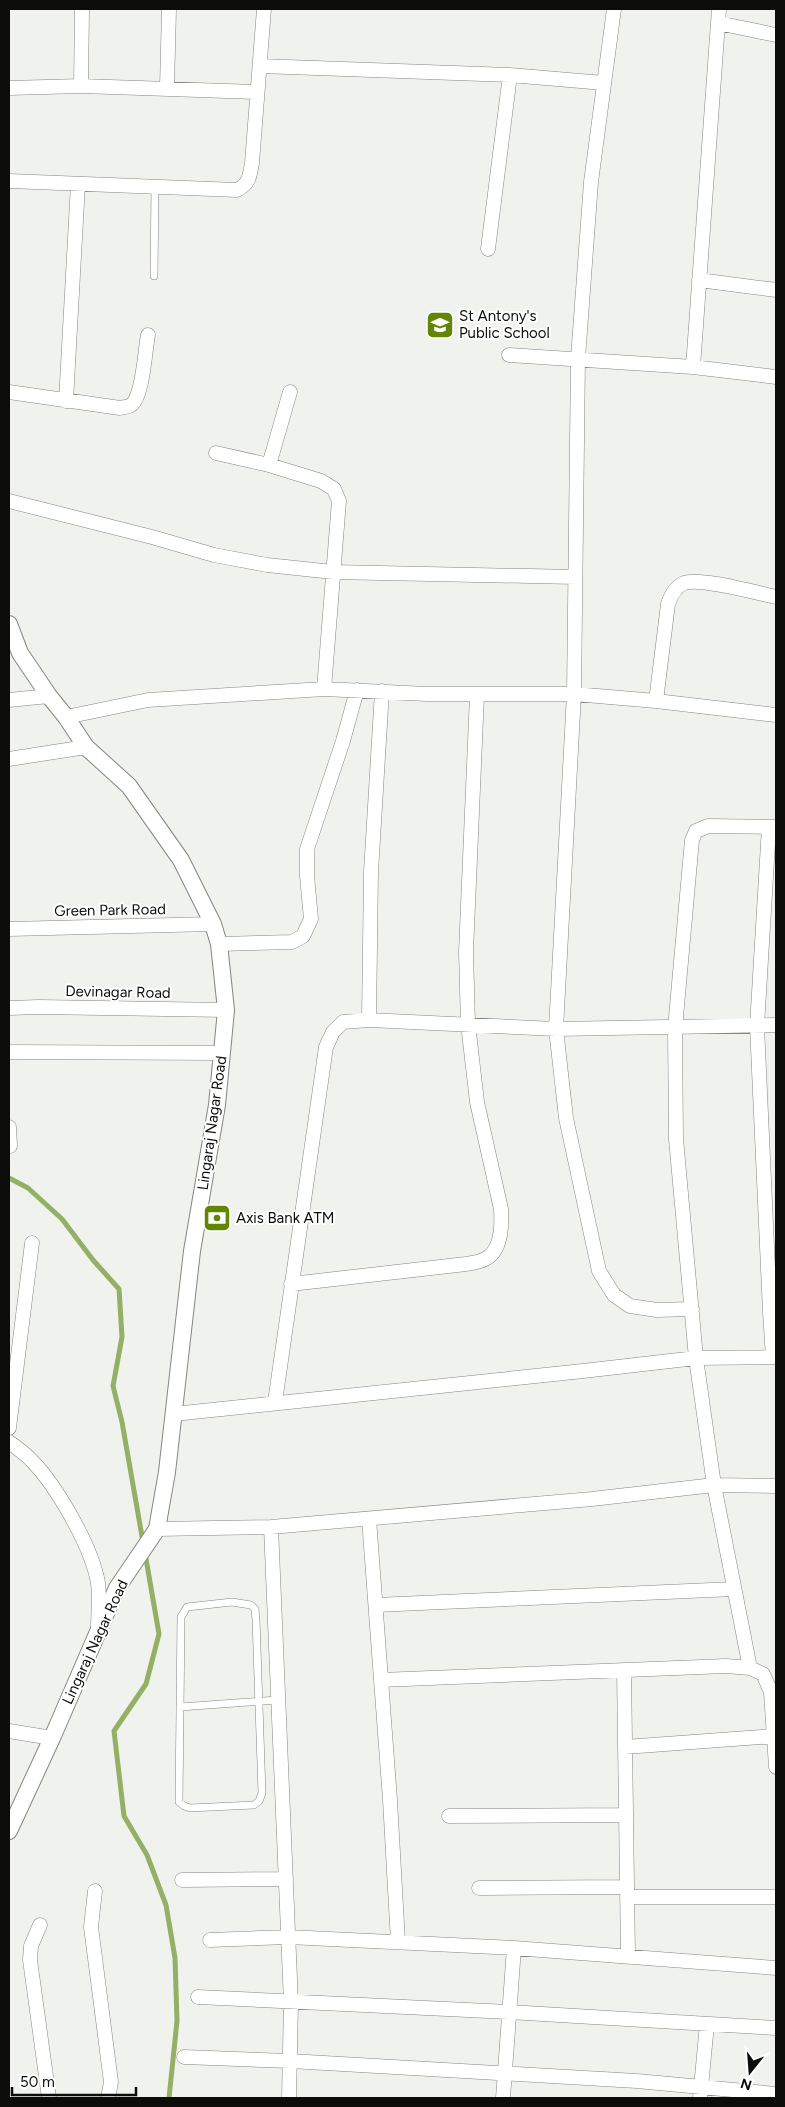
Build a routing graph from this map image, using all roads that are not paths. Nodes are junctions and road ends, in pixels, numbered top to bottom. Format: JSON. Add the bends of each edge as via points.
{"nodes":[{"id":1,"x":82,"y":9,"type":"edge"},
{"id":2,"x":169,"y":9,"type":"edge"},
{"id":3,"x":264,"y":9,"type":"edge"},
{"id":4,"x":614,"y":9,"type":"edge"},
{"id":5,"x":719,"y":9,"type":"edge"},
{"id":6,"x":718,"y":23,"type":"junction"},
{"id":7,"x":776,"y":35,"type":"edge"},
{"id":8,"x":260,"y":66,"type":"junction"},
{"id":9,"x":510,"y":75,"type":"junction"},
{"id":10,"x":604,"y":83,"type":"junction"},
{"id":11,"x":81,"y":86,"type":"junction"},
{"id":12,"x":9,"y":88,"type":"edge"},
{"id":13,"x":167,"y":88,"type":"junction"},
{"id":14,"x":257,"y":92,"type":"junction"},
{"id":15,"x":9,"y":181,"type":"edge"},
{"id":16,"x":78,"y":184,"type":"junction"},
{"id":17,"x":155,"y":187,"type":"junction"},
{"id":18,"x":488,"y":249,"type":"dead end"},
{"id":19,"x":154,"y":276,"type":"dead end"},
{"id":20,"x":699,"y":280,"type":"junction"},
{"id":21,"x":776,"y":290,"type":"edge"},
{"id":22,"x":148,"y":335,"type":"dead end"},
{"id":23,"x":509,"y":354,"type":"dead end"},
{"id":24,"x":578,"y":358,"type":"junction"},
{"id":25,"x":693,"y":367,"type":"junction"},
{"id":26,"x":776,"y":377,"type":"edge"},
{"id":27,"x":9,"y":392,"type":"edge"},
{"id":28,"x":290,"y":392,"type":"dead end"},
{"id":29,"x":66,"y":401,"type":"junction"},
{"id":30,"x":216,"y":453,"type":"dead end"},
{"id":31,"x":269,"y":465,"type":"junction"},
{"id":32,"x":9,"y":501,"type":"edge"},
{"id":33,"x":333,"y":572,"type":"junction"},
{"id":34,"x":575,"y":577,"type":"junction"},
{"id":35,"x":776,"y":597,"type":"edge"},
{"id":36,"x":10,"y":633,"type":"edge"},
{"id":37,"x":324,"y":689,"type":"junction"},
{"id":38,"x":357,"y":690,"type":"junction"},
{"id":39,"x":382,"y":690,"type":"junction"},
{"id":40,"x":477,"y":694,"type":"junction"},
{"id":41,"x":574,"y":694,"type":"junction"},
{"id":42,"x":49,"y":696,"type":"junction"},
{"id":43,"x":9,"y":700,"type":"edge"},
{"id":44,"x":656,"y":701,"type":"junction"},
{"id":45,"x":776,"y":715,"type":"edge"},
{"id":46,"x":66,"y":717,"type":"junction"},
{"id":47,"x":86,"y":747,"type":"junction"},
{"id":48,"x":9,"y":759,"type":"edge"},
{"id":49,"x":773,"y":827,"type":"edge"},
{"id":50,"x":212,"y":924,"type":"junction"},
{"id":51,"x":9,"y":929,"type":"edge"},
{"id":52,"x":219,"y":944,"type":"junction"},
{"id":53,"x":9,"y":1008,"type":"edge"},
{"id":54,"x":226,"y":1010,"type":"junction"},
{"id":55,"x":369,"y":1020,"type":"junction"},
{"id":56,"x":468,"y":1024,"type":"junction"},
{"id":57,"x":776,"y":1025,"type":"edge"},
{"id":58,"x":757,"y":1026,"type":"junction"},
{"id":59,"x":675,"y":1028,"type":"junction"},
{"id":60,"x":556,"y":1029,"type":"junction"},
{"id":61,"x":9,"y":1052,"type":"edge"},
{"id":62,"x":222,"y":1053,"type":"junction"},
{"id":63,"x":9,"y":1127,"type":"edge"},
{"id":64,"x":10,"y":1146,"type":"dead end"},
{"id":65,"x":32,"y":1243,"type":"dead end"},
{"id":66,"x":291,"y":1284,"type":"junction"},
{"id":67,"x":692,"y":1309,"type":"junction"},
{"id":68,"x":775,"y":1357,"type":"edge"},
{"id":69,"x":696,"y":1358,"type":"junction"},
{"id":70,"x":275,"y":1402,"type":"junction"},
{"id":71,"x":174,"y":1414,"type":"junction"},
{"id":72,"x":9,"y":1428,"type":"edge"},
{"id":73,"x":9,"y":1442,"type":"edge"},
{"id":74,"x":714,"y":1485,"type":"junction"},
{"id":75,"x":776,"y":1486,"type":"edge"},
{"id":76,"x":369,"y":1519,"type":"junction"},
{"id":77,"x":271,"y":1527,"type":"junction"},
{"id":78,"x":152,"y":1535,"type":"junction"},
{"id":79,"x":734,"y":1589,"type":"junction"},
{"id":80,"x":376,"y":1605,"type":"junction"},
{"id":81,"x":98,"y":1632,"type":"junction"},
{"id":82,"x":750,"y":1668,"type":"junction"},
{"id":83,"x":624,"y":1670,"type":"junction"},
{"id":84,"x":381,"y":1680,"type":"junction"},
{"id":85,"x":774,"y":1692,"type":"edge"},
{"id":86,"x":277,"y":1700,"type":"junction"},
{"id":87,"x":260,"y":1702,"type":"junction"},
{"id":88,"x":180,"y":1707,"type":"junction"},
{"id":89,"x":9,"y":1731,"type":"edge"},
{"id":90,"x":774,"y":1736,"type":"junction"},
{"id":91,"x":52,"y":1738,"type":"junction"},
{"id":92,"x":625,"y":1747,"type":"junction"},
{"id":93,"x":776,"y":1767,"type":"edge"},
{"id":94,"x":626,"y":1815,"type":"junction"},
{"id":95,"x":449,"y":1816,"type":"dead end"},
{"id":96,"x":9,"y":1831,"type":"edge"},
{"id":97,"x":286,"y":1879,"type":"junction"},
{"id":98,"x":182,"y":1880,"type":"dead end"},
{"id":99,"x":479,"y":1888,"type":"dead end"},
{"id":100,"x":95,"y":1891,"type":"dead end"},
{"id":101,"x":627,"y":1892,"type":"junction"},
{"id":102,"x":776,"y":1897,"type":"edge"},
{"id":103,"x":40,"y":1925,"type":"dead end"},
{"id":104,"x":288,"y":1938,"type":"junction"},
{"id":105,"x":210,"y":1940,"type":"dead end"},
{"id":106,"x":398,"y":1942,"type":"junction"},
{"id":107,"x":514,"y":1948,"type":"junction"},
{"id":108,"x":628,"y":1956,"type":"junction"},
{"id":109,"x":776,"y":1968,"type":"edge"},
{"id":110,"x":198,"y":1997,"type":"dead end"},
{"id":111,"x":291,"y":2003,"type":"junction"},
{"id":112,"x":509,"y":2012,"type":"junction"},
{"id":113,"x":708,"y":2024,"type":"junction"},
{"id":114,"x":776,"y":2028,"type":"edge"},
{"id":115,"x":184,"y":2057,"type":"dead end"},
{"id":116,"x":290,"y":2061,"type":"junction"},
{"id":117,"x":504,"y":2073,"type":"junction"},
{"id":118,"x":700,"y":2092,"type":"edge"},
{"id":119,"x":776,"y":2094,"type":"edge"},
{"id":120,"x":49,"y":2098,"type":"edge"},
{"id":121,"x":108,"y":2098,"type":"edge"},
{"id":122,"x":289,"y":2098,"type":"edge"},
{"id":123,"x":503,"y":2098,"type":"edge"}],
"edges":[{"from":1,"to":11,"type":"street"},
{"from":2,"to":13,"type":"street"},
{"from":3,"to":8,"type":"street"},
{"from":4,"to":10,"type":"street"},
{"from":5,"to":6,"type":"street"},
{"from":6,"to":7,"type":"street"},
{"from":6,"to":20,"type":"street"},
{"from":8,"to":9,"type":"street"},
{"from":8,"to":14,"type":"street"},
{"from":9,"to":10,"type":"street"},
{"from":9,"to":18,"type":"street"},
{"from":10,"to":24,"type":"street","via":[[591,182]]},
{"from":11,"to":12,"type":"street"},
{"from":11,"to":13,"type":"street"},
{"from":13,"to":14,"type":"street"},
{"from":14,"to":17,"type":"street","via":[[252,163],[245,187],[237,190]]},
{"from":15,"to":16,"type":"street"},
{"from":16,"to":17,"type":"street"},
{"from":16,"to":29,"type":"street"},
{"from":17,"to":19,"type":"lane"},
{"from":20,"to":21,"type":"street"},
{"from":20,"to":25,"type":"street"},
{"from":22,"to":29,"type":"street","via":[[137,398],[131,405],[120,408]]},
{"from":23,"to":24,"type":"street"},
{"from":24,"to":25,"type":"street"},
{"from":24,"to":34,"type":"street"},
{"from":25,"to":26,"type":"street"},
{"from":27,"to":29,"type":"street"},
{"from":28,"to":31,"type":"street"},
{"from":30,"to":31,"type":"street"},
{"from":31,"to":33,"type":"street","via":[[321,481],[334,489],[339,501]]},
{"from":32,"to":33,"type":"street","via":[[152,536],[214,555]]},
{"from":33,"to":34,"type":"street"},
{"from":33,"to":37,"type":"street"},
{"from":34,"to":41,"type":"street"},
{"from":35,"to":44,"type":"street","via":[[697,581],[684,583],[673,591],[668,604]]},
{"from":36,"to":42,"type":"street","name":"Lingaraj Nagar Road"},
{"from":37,"to":38,"type":"street"},
{"from":37,"to":46,"type":"street","via":[[148,700]]},
{"from":38,"to":39,"type":"street"},
{"from":38,"to":52,"type":"street","via":[[307,849],[306,876],[311,919],[303,936],[292,942]]},
{"from":39,"to":40,"type":"street"},
{"from":39,"to":55,"type":"street","via":[[371,872]]},
{"from":40,"to":41,"type":"street"},
{"from":40,"to":56,"type":"street","via":[[466,952]]},
{"from":41,"to":44,"type":"street"},
{"from":41,"to":60,"type":"street"},
{"from":42,"to":43,"type":"street"},
{"from":42,"to":46,"type":"street","name":"Lingaraj Nagar Road"},
{"from":44,"to":45,"type":"street"},
{"from":46,"to":47,"type":"street","name":"Lingaraj Nagar Road"},
{"from":47,"to":48,"type":"street"},
{"from":47,"to":50,"type":"street","name":"Lingaraj Nagar Road","via":[[129,786],[181,860]]},
{"from":49,"to":58,"type":"street"},
{"from":49,"to":59,"type":"street","via":[[708,826],[696,830],[692,840]]},
{"from":50,"to":51,"type":"street","name":"Green Park Road"},
{"from":50,"to":52,"type":"street","name":"Lingaraj Nagar Road"},
{"from":52,"to":54,"type":"street","name":"Lingaraj Nagar Road"},
{"from":53,"to":54,"type":"street","name":"Devinagar Road"},
{"from":54,"to":62,"type":"street","name":"Lingaraj Nagar Road"},
{"from":55,"to":56,"type":"street"},
{"from":55,"to":66,"type":"street","via":[[343,1022],[333,1032],[326,1047]]},
{"from":56,"to":60,"type":"street"},
{"from":56,"to":66,"type":"street","via":[[477,1102],[501,1209],[498,1245],[487,1259],[466,1264]]},
{"from":57,"to":58,"type":"street"},
{"from":58,"to":59,"type":"street"},
{"from":58,"to":68,"type":"street","via":[[769,1302]]},
{"from":59,"to":60,"type":"street"},
{"from":59,"to":67,"type":"street","via":[[676,1139]]},
{"from":60,"to":67,"type":"street","via":[[566,1118],[599,1271],[614,1295],[630,1306],[657,1310]]},
{"from":61,"to":62,"type":"street"},
{"from":62,"to":71,"type":"street","name":"Lingaraj Nagar Road","via":[[217,1105],[187,1289]]},
{"from":63,"to":64,"type":"street"},
{"from":65,"to":72,"type":"street"},
{"from":66,"to":70,"type":"street"},
{"from":67,"to":69,"type":"street"},
{"from":68,"to":69,"type":"street"},
{"from":69,"to":70,"type":"street"},
{"from":69,"to":74,"type":"street"},
{"from":70,"to":71,"type":"street"},
{"from":71,"to":78,"type":"street","name":"Lingaraj Nagar Road","via":[[164,1493]]},
{"from":73,"to":81,"type":"street","via":[[52,1484],[73,1520],[98,1583]]},
{"from":74,"to":75,"type":"street"},
{"from":74,"to":76,"type":"street"},
{"from":74,"to":79,"type":"street"},
{"from":76,"to":77,"type":"street"},
{"from":76,"to":80,"type":"street"},
{"from":77,"to":78,"type":"street"},
{"from":77,"to":86,"type":"street"},
{"from":78,"to":81,"type":"street","name":"Lingaraj Nagar Road","via":[[117,1588]]},
{"from":79,"to":80,"type":"street"},
{"from":79,"to":82,"type":"street"},
{"from":80,"to":84,"type":"street"},
{"from":81,"to":91,"type":"street","name":"Lingaraj Nagar Road"},
{"from":82,"to":83,"type":"street"},
{"from":82,"to":85,"type":"street","via":[[763,1674]]},
{"from":83,"to":84,"type":"street"},
{"from":83,"to":92,"type":"street"},
{"from":84,"to":106,"type":"street"},
{"from":85,"to":90,"type":"street"},
{"from":86,"to":87,"type":"lane"},
{"from":86,"to":97,"type":"street"},
{"from":87,"to":88,"type":"lane"},
{"from":87,"to":88,"type":"lane","via":[[254,1609],[251,1605],[232,1602],[187,1607],[182,1612]]},
{"from":87,"to":88,"type":"lane","via":[[262,1793],[254,1805],[242,1806],[190,1808],[179,1802]]},
{"from":89,"to":91,"type":"street"},
{"from":90,"to":92,"type":"street"},
{"from":90,"to":93,"type":"street"},
{"from":91,"to":96,"type":"street","name":"Lingaraj Nagar Road"},
{"from":92,"to":94,"type":"street"},
{"from":94,"to":95,"type":"street"},
{"from":94,"to":101,"type":"street"},
{"from":97,"to":98,"type":"street"},
{"from":97,"to":104,"type":"street"},
{"from":99,"to":101,"type":"street"},
{"from":100,"to":121,"type":"street","via":[[92,1926],[111,2082]]},
{"from":101,"to":102,"type":"street"},
{"from":101,"to":108,"type":"street"},
{"from":103,"to":120,"type":"street","via":[[31,1946],[30,1960]]},
{"from":104,"to":105,"type":"street"},
{"from":104,"to":106,"type":"street"},
{"from":104,"to":111,"type":"street"},
{"from":106,"to":107,"type":"street"},
{"from":107,"to":108,"type":"street"},
{"from":107,"to":112,"type":"street"},
{"from":108,"to":109,"type":"street"},
{"from":110,"to":111,"type":"street"},
{"from":111,"to":112,"type":"street"},
{"from":111,"to":116,"type":"street"},
{"from":112,"to":113,"type":"street"},
{"from":112,"to":117,"type":"street"},
{"from":113,"to":114,"type":"street"},
{"from":113,"to":118,"type":"street"},
{"from":115,"to":116,"type":"street"},
{"from":116,"to":117,"type":"street"},
{"from":116,"to":122,"type":"street"},
{"from":117,"to":118,"type":"street"},
{"from":117,"to":123,"type":"street"},
{"from":118,"to":119,"type":"street"}]}
